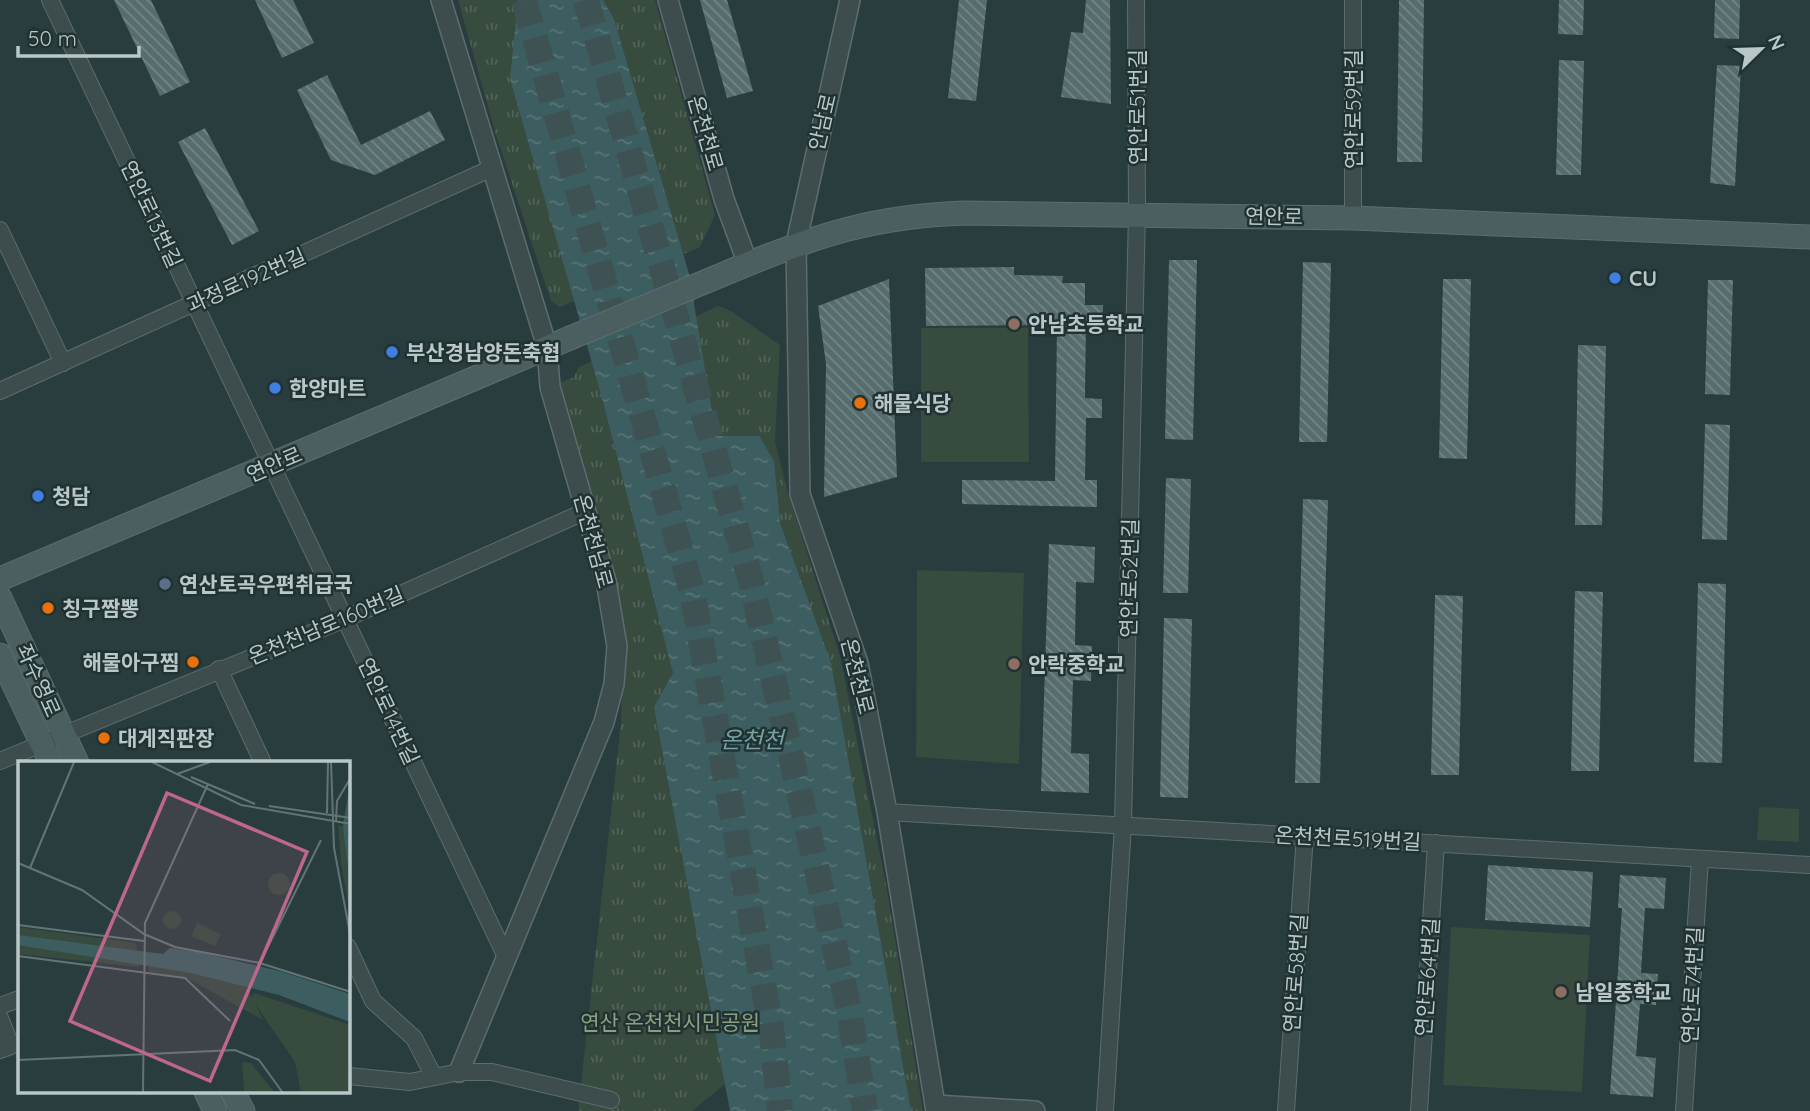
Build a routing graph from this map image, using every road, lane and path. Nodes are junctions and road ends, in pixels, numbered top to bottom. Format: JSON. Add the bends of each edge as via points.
{"nodes":[{"id":1,"x":50,"y":0,"type":"edge"},
{"id":2,"x":441,"y":0,"type":"edge"},
{"id":3,"x":668,"y":0,"type":"edge"},
{"id":4,"x":850,"y":0,"type":"edge"},
{"id":5,"x":1136,"y":0,"type":"edge"},
{"id":6,"x":1353,"y":0,"type":"edge"},
{"id":7,"x":492,"y":168,"type":"junction"},
{"id":8,"x":1137,"y":213,"type":"junction"},
{"id":9,"x":1353,"y":218,"type":"junction"},
{"id":10,"x":0,"y":230,"type":"edge"},
{"id":11,"x":1810,"y":237,"type":"edge"},
{"id":12,"x":796,"y":244,"type":"junction"},
{"id":13,"x":742,"y":267,"type":"junction"},
{"id":14,"x":195,"y":303,"type":"junction"},
{"id":15,"x":547,"y":347,"type":"junction"},
{"id":16,"x":63,"y":363,"type":"junction"},
{"id":17,"x":0,"y":391,"type":"edge"},
{"id":18,"x":272,"y":465,"type":"junction"},
{"id":19,"x":586,"y":511,"type":"junction"},
{"id":20,"x":0,"y":579,"type":"edge"},
{"id":21,"x":0,"y":598,"type":"edge"},
{"id":22,"x":345,"y":619,"type":"junction"},
{"id":23,"x":0,"y":655,"type":"edge"},
{"id":24,"x":219,"y":669,"type":"junction"},
{"id":25,"x":52,"y":747,"type":"edge"},
{"id":26,"x":0,"y":761,"type":"edge"},
{"id":27,"x":74,"y":761,"type":"edge"},
{"id":28,"x":262,"y":761,"type":"edge"},
{"id":29,"x":887,"y":812,"type":"junction"},
{"id":30,"x":1122,"y":825,"type":"junction"},
{"id":31,"x":1304,"y":835,"type":"junction"},
{"id":32,"x":1436,"y":843,"type":"junction"},
{"id":33,"x":1700,"y":859,"type":"junction"},
{"id":34,"x":1810,"y":865,"type":"edge"},
{"id":35,"x":350,"y":951,"type":"edge"},
{"id":36,"x":506,"y":957,"type":"junction"},
{"id":37,"x":18,"y":999,"type":"edge"},
{"id":38,"x":0,"y":1006,"type":"edge"},
{"id":39,"x":0,"y":1018,"type":"edge"},
{"id":40,"x":0,"y":1050,"type":"edge"},
{"id":41,"x":459,"y":1072,"type":"junction"},
{"id":42,"x":350,"y":1076,"type":"edge"},
{"id":43,"x":434,"y":1077,"type":"junction"},
{"id":44,"x":207,"y":1094,"type":"edge"},
{"id":45,"x":234,"y":1094,"type":"edge"},
{"id":46,"x":611,"y":1100,"type":"dead end"},
{"id":47,"x":935,"y":1108,"type":"edge"},
{"id":48,"x":215,"y":1111,"type":"edge"},
{"id":49,"x":243,"y":1111,"type":"edge"},
{"id":50,"x":1035,"y":1111,"type":"edge"},
{"id":51,"x":1105,"y":1111,"type":"edge"},
{"id":52,"x":1286,"y":1111,"type":"edge"},
{"id":53,"x":1419,"y":1111,"type":"edge"},
{"id":54,"x":1684,"y":1111,"type":"edge"}],
"edges":[{"from":1,"to":14,"type":"street","name":"연안로13번길"},
{"from":2,"to":7,"type":"street","name":"온천천남로"},
{"from":3,"to":13,"type":"street","name":"온천천로"},
{"from":4,"to":12,"type":"street","name":"안남로"},
{"from":5,"to":8,"type":"street","name":"연안로51번길"},
{"from":6,"to":9,"type":"street","name":"연안로59번길"},
{"from":7,"to":14,"type":"street","name":"과정로192번길"},
{"from":7,"to":15,"type":"street","name":"온천천남로"},
{"from":8,"to":9,"type":"main road","name":"연안로"},
{"from":8,"to":12,"type":"main road","name":"연안로","via":[[905,216]]},
{"from":8,"to":30,"type":"street","name":"연안로52번길"},
{"from":9,"to":11,"type":"main road","name":"연안로"},
{"from":10,"to":16,"type":"street"},
{"from":12,"to":13,"type":"main road","name":"연안로"},
{"from":12,"to":29,"type":"street","name":"온천천로","via":[[800,494],[858,663]]},
{"from":13,"to":15,"type":"main road","name":"연안로","bridge":true},
{"from":14,"to":16,"type":"street","name":"과정로192번길"},
{"from":14,"to":18,"type":"street","name":"연안로13번길"},
{"from":15,"to":18,"type":"main road","name":"연안로"},
{"from":15,"to":19,"type":"street","name":"온천천남로","via":[[551,387]]},
{"from":16,"to":17,"type":"street","name":"과정로192번길"},
{"from":18,"to":20,"type":"main road","name":"연안로"},
{"from":18,"to":22,"type":"street","name":"연안로14번길"},
{"from":19,"to":22,"type":"street","name":"온천천남로160번길"},
{"from":19,"to":36,"type":"street","name":"온천천남로","via":[[606,581],[617,646],[614,684],[604,722]]},
{"from":21,"to":25,"type":"main road","name":"좌수영로"},
{"from":22,"to":24,"type":"street","name":"온천천남로160번길"},
{"from":22,"to":36,"type":"street","name":"연안로14번길"},
{"from":23,"to":25,"type":"main road","name":"좌수영로"},
{"from":24,"to":25,"type":"street","name":"온천천남로160번길"},
{"from":24,"to":28,"type":"street"},
{"from":25,"to":26,"type":"street","name":"온천천남로160번길"},
{"from":25,"to":27,"type":"main road","name":"좌수영로"},
{"from":29,"to":30,"type":"street","name":"온천천로519번길"},
{"from":29,"to":47,"type":"street","name":"온천천로"},
{"from":30,"to":31,"type":"street","name":"온천천로519번길"},
{"from":30,"to":51,"type":"street","name":"연안로52번길"},
{"from":31,"to":32,"type":"street","name":"온천천로519번길"},
{"from":31,"to":52,"type":"street","name":"연안로58번길"},
{"from":32,"to":33,"type":"street","name":"온천천로519번길"},
{"from":32,"to":53,"type":"street","name":"연안로64번길"},
{"from":33,"to":34,"type":"street","name":"온천천로519번길"},
{"from":33,"to":54,"type":"street","name":"연안로74번길"},
{"from":35,"to":43,"type":"street","via":[[373,1001],[414,1038]]},
{"from":36,"to":41,"type":"street","name":"온천천남로"},
{"from":37,"to":38,"type":"street"},
{"from":39,"to":40,"type":"street","via":[[11,1046]]},
{"from":41,"to":43,"type":"street"},
{"from":41,"to":46,"type":"street","via":[[492,1072]]},
{"from":42,"to":43,"type":"street","via":[[410,1082]]},
{"from":44,"to":48,"type":"main road"},
{"from":45,"to":49,"type":"main road"},
{"from":47,"to":50,"type":"street"}]}
